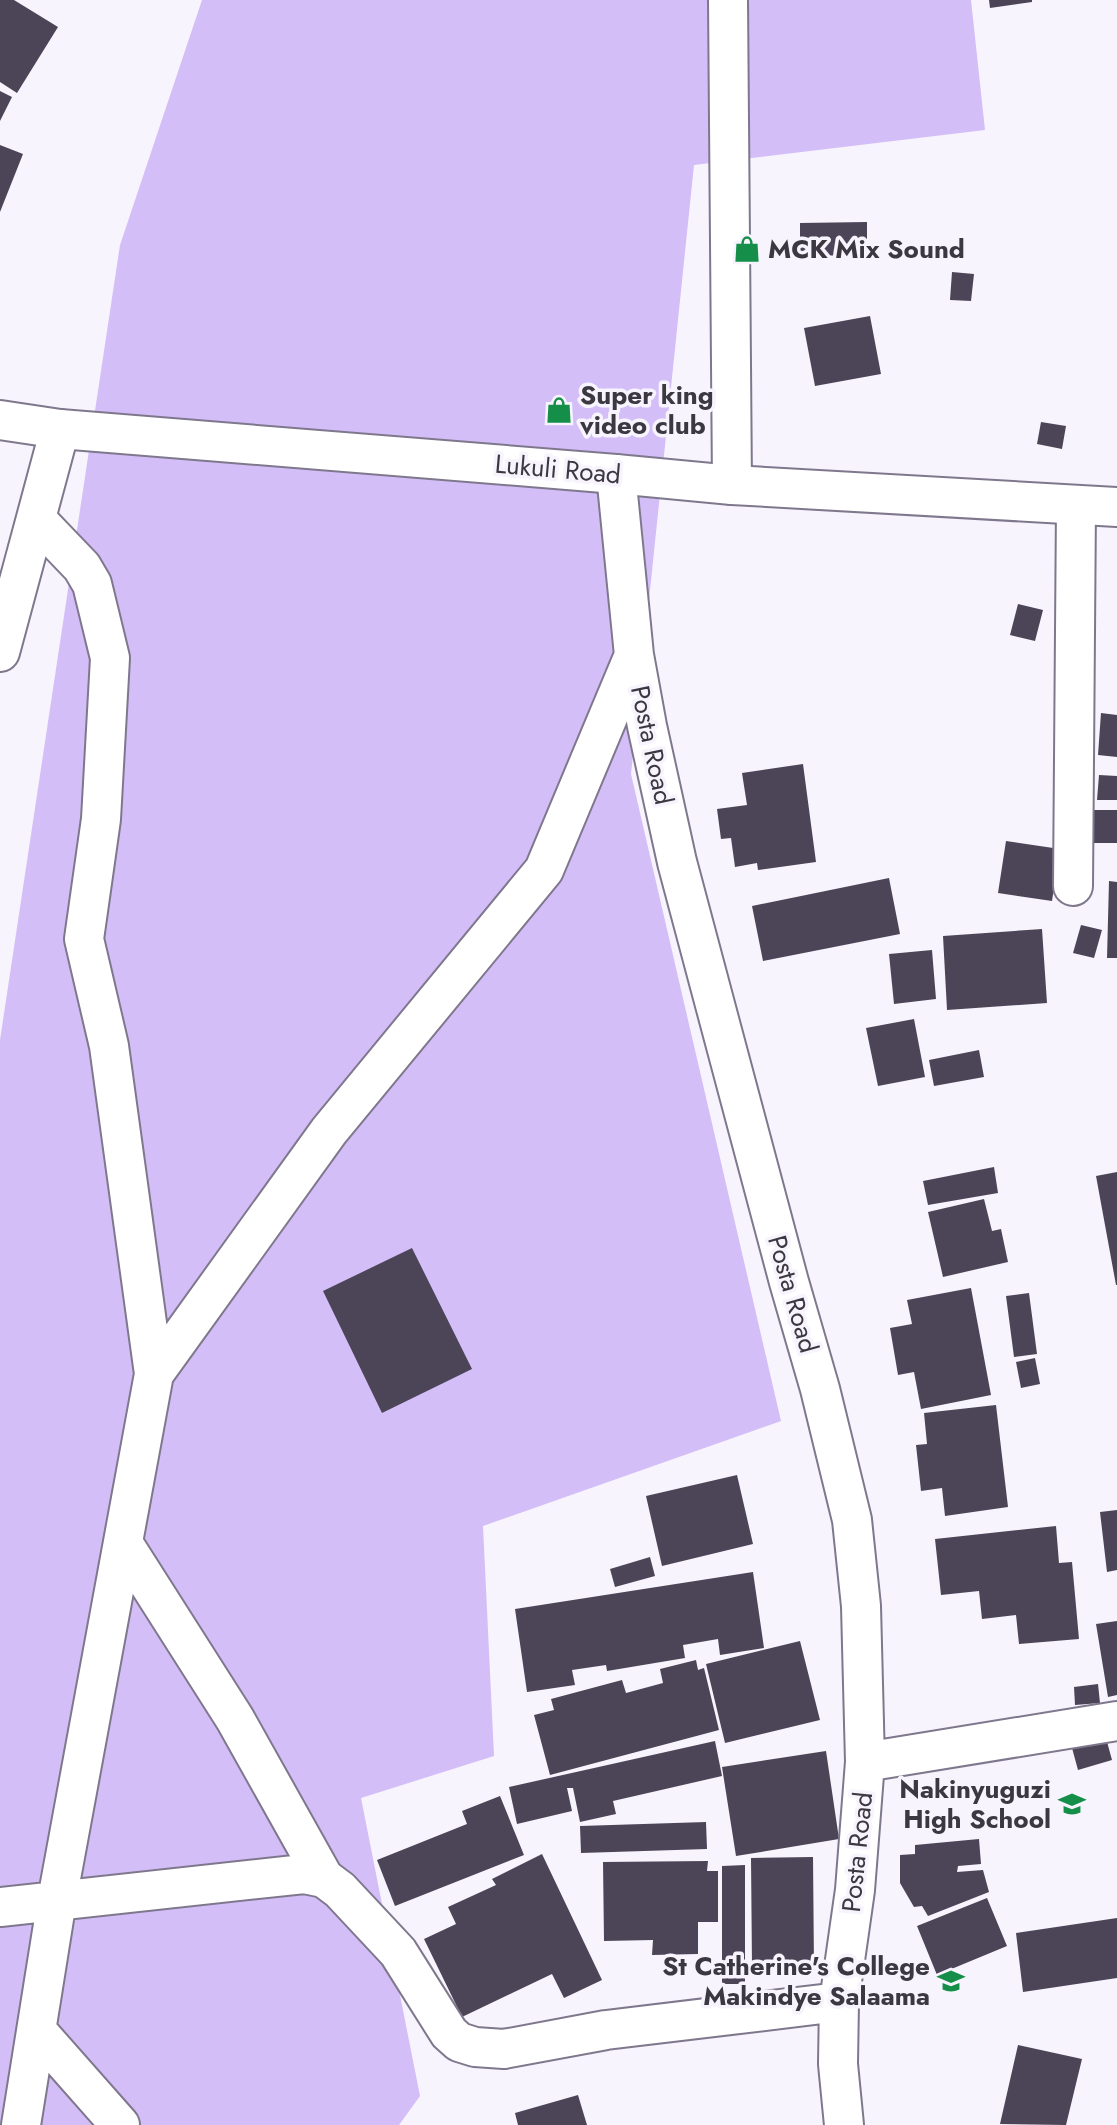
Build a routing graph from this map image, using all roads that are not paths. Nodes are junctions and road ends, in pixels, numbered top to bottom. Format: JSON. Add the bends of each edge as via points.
{"nodes":[{"id":1,"x":728,"y":0,"type":"edge"},
{"id":2,"x":0,"y":420,"type":"edge"},
{"id":3,"x":60,"y":429,"type":"junction"},
{"id":4,"x":616,"y":474,"type":"junction"},
{"id":5,"x":732,"y":485,"type":"junction"},
{"id":6,"x":1076,"y":505,"type":"junction"},
{"id":7,"x":1117,"y":507,"type":"edge"},
{"id":8,"x":36,"y":519,"type":"junction"},
{"id":9,"x":0,"y":652,"type":"edge"},
{"id":10,"x":634,"y":655,"type":"junction"},
{"id":11,"x":1073,"y":886,"type":"dead end"},
{"id":12,"x":154,"y":1374,"type":"junction"},
{"id":13,"x":123,"y":1544,"type":"junction"},
{"id":14,"x":1117,"y":1721,"type":"edge"},
{"id":15,"x":865,"y":1762,"type":"junction"},
{"id":16,"x":324,"y":1878,"type":"junction"},
{"id":17,"x":57,"y":1900,"type":"junction"},
{"id":18,"x":0,"y":1907,"type":"edge"},
{"id":19,"x":839,"y":2002,"type":"junction"},
{"id":20,"x":37,"y":2031,"type":"junction"},
{"id":21,"x":21,"y":2125,"type":"edge"},
{"id":22,"x":120,"y":2125,"type":"edge"},
{"id":23,"x":844,"y":2125,"type":"edge"}],
"edges":[{"from":1,"to":5,"type":"street"},
{"from":2,"to":3,"type":"street","name":"Lukuli Road"},
{"from":3,"to":4,"type":"street","name":"Lukuli Road"},
{"from":3,"to":8,"type":"street"},
{"from":4,"to":5,"type":"street","name":"Lukuli Road"},
{"from":4,"to":10,"type":"street","name":"Posta Road"},
{"from":5,"to":6,"type":"street","name":"Lukuli Road"},
{"from":6,"to":7,"type":"street","name":"Lukuli Road"},
{"from":6,"to":11,"type":"street"},
{"from":8,"to":9,"type":"street"},
{"from":8,"to":12,"type":"street","via":[[82,567],[92,584],[110,658],[102,820],[83,939],[109,1046]]},
{"from":10,"to":12,"type":"street","via":[[544,870],[329,1131]]},
{"from":10,"to":15,"type":"street","name":"Posta Road","via":[[677,862],[852,1520],[861,1606]]},
{"from":12,"to":13,"type":"street"},
{"from":13,"to":16,"type":"street","via":[[235,1719]]},
{"from":13,"to":17,"type":"street"},
{"from":14,"to":15,"type":"street"},
{"from":15,"to":19,"type":"street","name":"Posta Road","via":[[855,1891]]},
{"from":16,"to":17,"type":"street","via":[[304,1874]]},
{"from":16,"to":19,"type":"street","via":[[398,1952],[449,2034],[475,2047],[504,2049],[606,2030]]},
{"from":17,"to":18,"type":"street"},
{"from":17,"to":20,"type":"street"},
{"from":19,"to":23,"type":"street","name":"Posta Road","via":[[838,2064]]},
{"from":20,"to":21,"type":"street"},
{"from":20,"to":22,"type":"street"}]}
